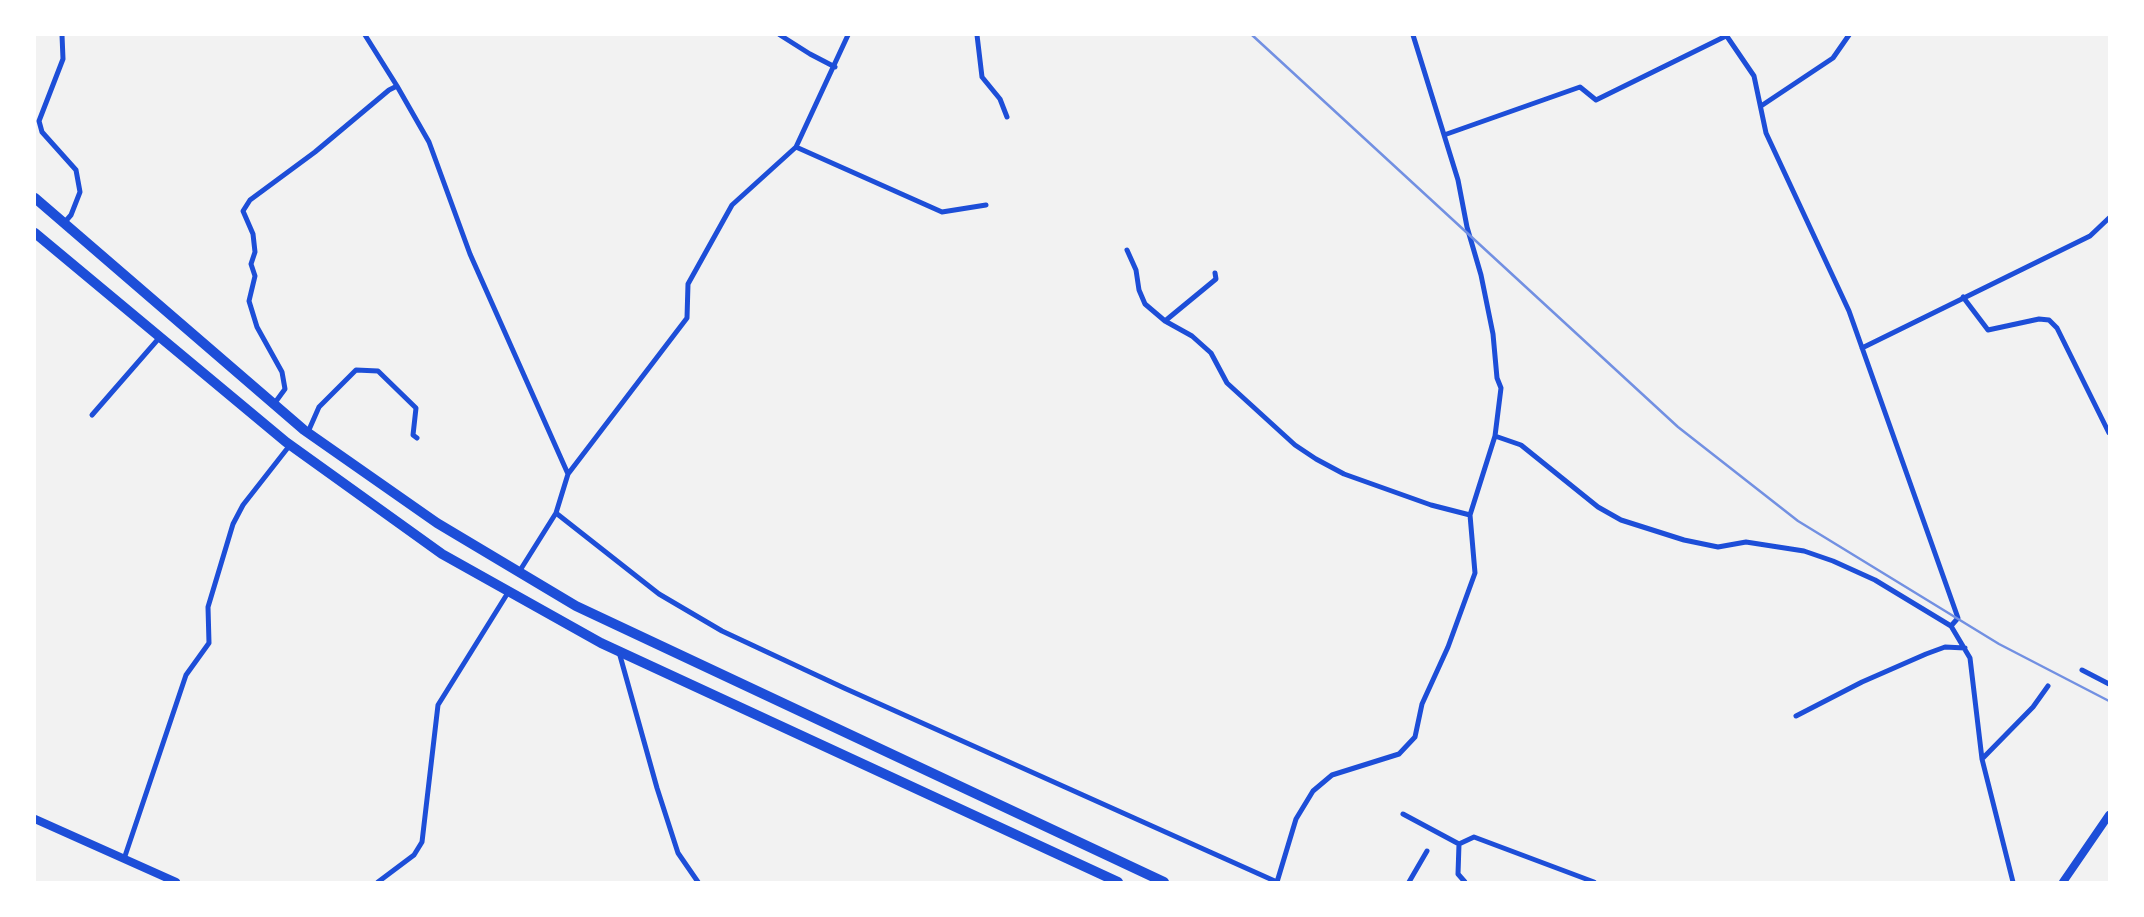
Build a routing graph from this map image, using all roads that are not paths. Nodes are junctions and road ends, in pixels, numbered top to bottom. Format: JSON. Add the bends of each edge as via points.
{"nodes":[{"id":1,"x":62,"y":35,"type":"edge"},
{"id":2,"x":365,"y":35,"type":"edge"},
{"id":3,"x":780,"y":35,"type":"edge"},
{"id":4,"x":848,"y":35,"type":"edge"},
{"id":5,"x":977,"y":35,"type":"edge"},
{"id":6,"x":1413,"y":35,"type":"edge"},
{"id":7,"x":1726,"y":35,"type":"edge"},
{"id":8,"x":1849,"y":35,"type":"edge"},
{"id":9,"x":835,"y":67,"type":"junction"},
{"id":10,"x":397,"y":86,"type":"junction"},
{"id":11,"x":1761,"y":106,"type":"junction"},
{"id":12,"x":1008,"y":117,"type":"dead end"},
{"id":13,"x":1444,"y":134,"type":"junction"},
{"id":14,"x":796,"y":147,"type":"junction"},
{"id":15,"x":35,"y":198,"type":"edge"},
{"id":16,"x":986,"y":205,"type":"dead end"},
{"id":17,"x":2109,"y":218,"type":"edge"},
{"id":18,"x":64,"y":223,"type":"junction"},
{"id":19,"x":35,"y":233,"type":"edge"},
{"id":20,"x":1127,"y":250,"type":"dead end"},
{"id":21,"x":1215,"y":273,"type":"dead end"},
{"id":22,"x":1963,"y":297,"type":"junction"},
{"id":23,"x":1165,"y":321,"type":"junction"},
{"id":24,"x":160,"y":337,"type":"junction"},
{"id":25,"x":1862,"y":348,"type":"junction"},
{"id":26,"x":274,"y":404,"type":"junction"},
{"id":27,"x":92,"y":415,"type":"dead end"},
{"id":28,"x":308,"y":433,"type":"junction"},
{"id":29,"x":2109,"y":433,"type":"edge"},
{"id":30,"x":1495,"y":436,"type":"junction"},
{"id":31,"x":417,"y":438,"type":"dead end"},
{"id":32,"x":290,"y":445,"type":"junction"},
{"id":33,"x":568,"y":474,"type":"junction"},
{"id":34,"x":556,"y":513,"type":"junction"},
{"id":35,"x":1470,"y":515,"type":"junction"},
{"id":36,"x":519,"y":572,"type":"junction"},
{"id":37,"x":509,"y":591,"type":"junction"},
{"id":38,"x":1951,"y":626,"type":"junction"},
{"id":39,"x":1965,"y":648,"type":"junction"},
{"id":40,"x":619,"y":652,"type":"junction"},
{"id":41,"x":2082,"y":670,"type":"dead end"},
{"id":42,"x":2109,"y":684,"type":"edge"},
{"id":43,"x":2048,"y":686,"type":"dead end"},
{"id":44,"x":1796,"y":716,"type":"dead end"},
{"id":45,"x":1982,"y":759,"type":"junction"},
{"id":46,"x":1403,"y":814,"type":"dead end"},
{"id":47,"x":2109,"y":815,"type":"edge"},
{"id":48,"x":35,"y":819,"type":"edge"},
{"id":49,"x":1459,"y":844,"type":"junction"},
{"id":50,"x":1427,"y":851,"type":"dead end"},
{"id":51,"x":124,"y":858,"type":"junction"},
{"id":52,"x":176,"y":882,"type":"edge"},
{"id":53,"x":378,"y":882,"type":"edge"},
{"id":54,"x":698,"y":882,"type":"edge"},
{"id":55,"x":1118,"y":882,"type":"edge"},
{"id":56,"x":1164,"y":882,"type":"edge"},
{"id":57,"x":1277,"y":882,"type":"edge"},
{"id":58,"x":1409,"y":882,"type":"edge"},
{"id":59,"x":1465,"y":882,"type":"edge"},
{"id":60,"x":1594,"y":882,"type":"edge"},
{"id":61,"x":2013,"y":882,"type":"edge"},
{"id":62,"x":2063,"y":882,"type":"edge"}],
"edges":[{"from":1,"to":18,"type":"street","via":[[63,59],[39,121],[42,132],[76,170],[80,192],[71,215]]},
{"from":2,"to":10,"type":"street"},
{"from":3,"to":9,"type":"street"},
{"from":4,"to":9,"type":"street"},
{"from":5,"to":12,"type":"street","via":[[982,77],[1000,99]]},
{"from":6,"to":13,"type":"street"},
{"from":7,"to":11,"type":"street","via":[[1754,76]]},
{"from":7,"to":13,"type":"street","via":[[1596,100],[1580,87]]},
{"from":8,"to":11,"type":"street","via":[[1833,58]]},
{"from":9,"to":14,"type":"street"},
{"from":10,"to":26,"type":"street","via":[[250,200],[243,211],[253,234],[255,252],[251,264],[255,276],[249,301],[257,327],[282,372],[285,389]]},
{"from":10,"to":33,"type":"street","via":[[429,142],[470,254]]},
{"from":11,"to":25,"type":"street","via":[[1766,133],[1849,311]]},
{"from":13,"to":30,"type":"street","via":[[1458,180],[1493,334],[1501,388]]},
{"from":14,"to":16,"type":"street","via":[[942,212]]},
{"from":14,"to":33,"type":"street","via":[[732,206],[688,284],[687,318]]},
{"from":15,"to":18,"type":"highway"},
{"from":17,"to":22,"type":"street","via":[[2090,236]]},
{"from":18,"to":26,"type":"highway"},
{"from":19,"to":24,"type":"highway"},
{"from":20,"to":23,"type":"street","via":[[1145,304]]},
{"from":21,"to":23,"type":"street","via":[[1216,279]]},
{"from":22,"to":25,"type":"street"},
{"from":22,"to":29,"type":"street","via":[[1988,330],[2039,319],[2049,320],[2057,328]]},
{"from":23,"to":35,"type":"street","via":[[1192,336],[1211,353],[1227,383],[1295,445],[1316,459],[1353,478]]},
{"from":24,"to":27,"type":"street"},
{"from":24,"to":32,"type":"highway"},
{"from":25,"to":38,"type":"street","via":[[1958,618]]},
{"from":26,"to":28,"type":"highway"},
{"from":28,"to":31,"type":"street","via":[[319,407],[356,370],[378,371],[416,408],[413,435]]},
{"from":28,"to":36,"type":"highway","via":[[437,523]]},
{"from":30,"to":35,"type":"street"},
{"from":30,"to":38,"type":"street","via":[[1521,445],[1598,507],[1622,520],[1718,547],[1746,542],[1804,551],[1874,580]]},
{"from":32,"to":37,"type":"highway","via":[[442,554]]},
{"from":32,"to":51,"type":"street","via":[[233,524],[208,607],[209,643],[186,675]]},
{"from":33,"to":34,"type":"street"},
{"from":34,"to":36,"type":"street"},
{"from":34,"to":57,"type":"street","via":[[659,594],[722,631]]},
{"from":35,"to":57,"type":"street","via":[[1475,573],[1448,647],[1422,704],[1415,737],[1399,754],[1332,775],[1313,791],[1296,819]]},
{"from":36,"to":56,"type":"highway","via":[[576,606]]},
{"from":37,"to":40,"type":"highway"},
{"from":37,"to":53,"type":"street","via":[[438,705],[422,842],[414,855]]},
{"from":38,"to":39,"type":"street"},
{"from":39,"to":44,"type":"street","via":[[1945,647],[1926,654]]},
{"from":39,"to":45,"type":"street","via":[[1970,658]]},
{"from":40,"to":54,"type":"street","via":[[678,853]]},
{"from":40,"to":55,"type":"highway"},
{"from":41,"to":42,"type":"street"},
{"from":43,"to":45,"type":"street","via":[[2033,707]]},
{"from":45,"to":61,"type":"street"},
{"from":46,"to":49,"type":"street"},
{"from":47,"to":62,"type":"main road"},
{"from":48,"to":51,"type":"main road"},
{"from":49,"to":59,"type":"street","via":[[1458,874]]},
{"from":49,"to":60,"type":"street","via":[[1474,837]]},
{"from":50,"to":58,"type":"street"},
{"from":51,"to":52,"type":"main road"}]}
